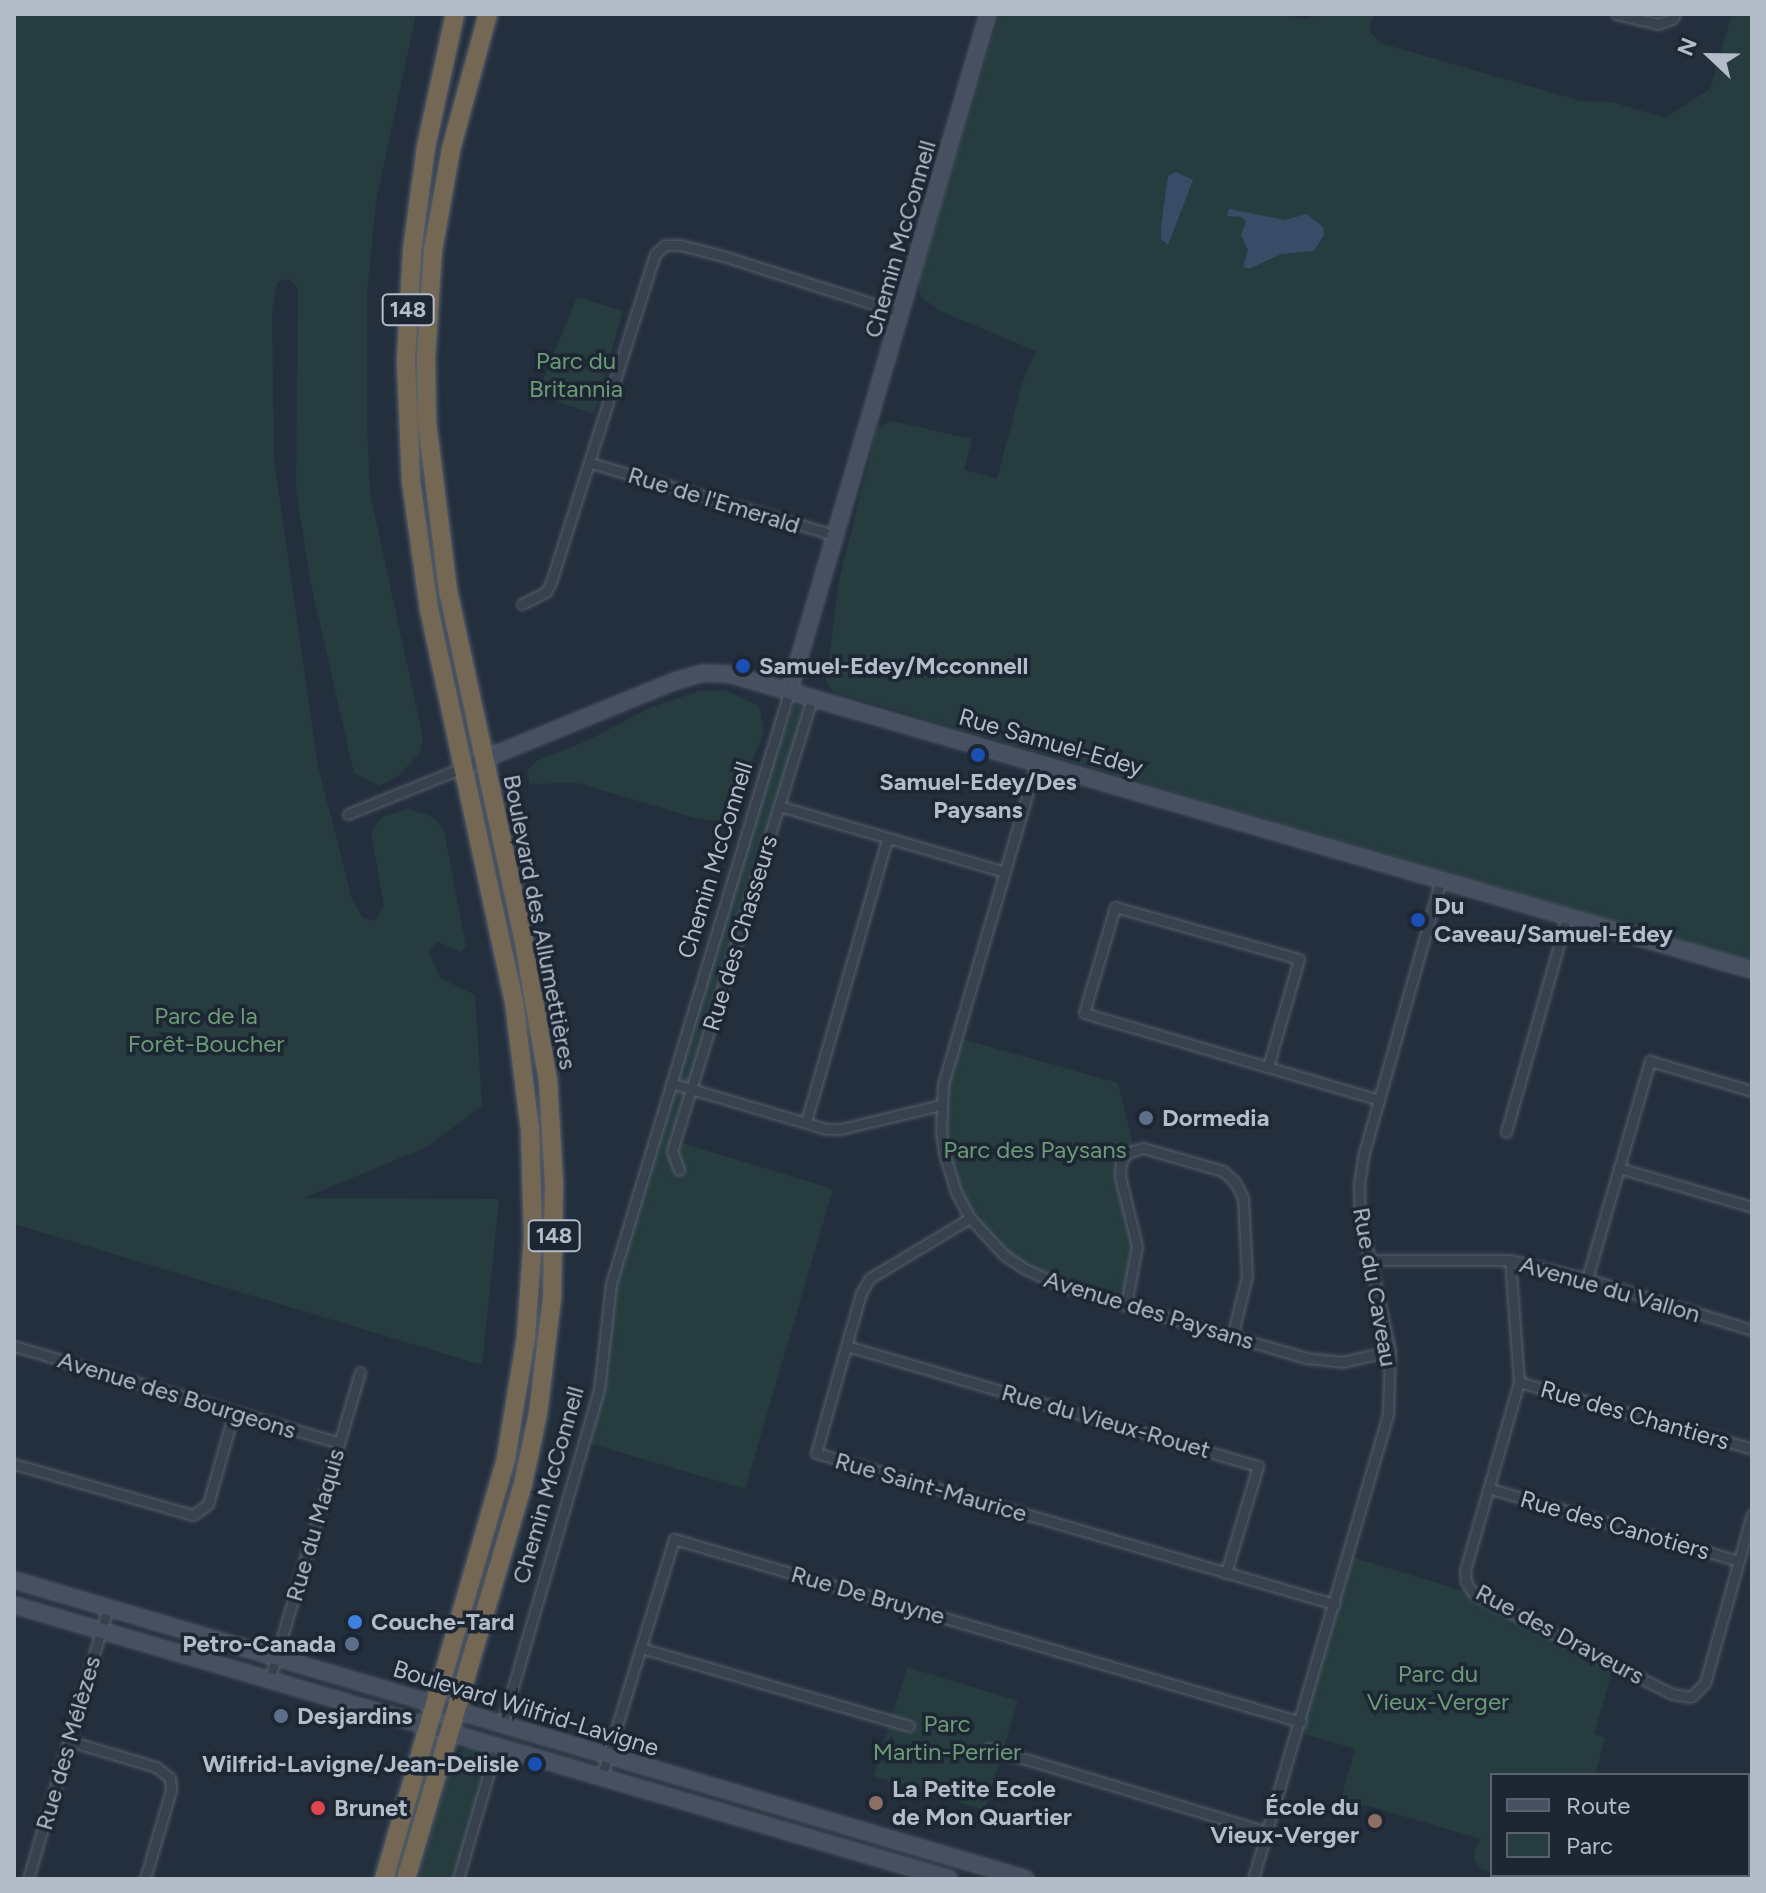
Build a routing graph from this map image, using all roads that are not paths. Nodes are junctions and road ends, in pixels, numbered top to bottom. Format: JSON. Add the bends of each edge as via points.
{"nodes":[{"id":1,"x":455,"y":14,"type":"edge"},
{"id":2,"x":488,"y":14,"type":"edge"},
{"id":3,"x":988,"y":14,"type":"edge"},
{"id":4,"x":1616,"y":14,"type":"edge"},
{"id":5,"x":1675,"y":14,"type":"edge"},
{"id":6,"x":902,"y":313,"type":"junction"},
{"id":7,"x":591,"y":463,"type":"junction"},
{"id":8,"x":837,"y":536,"type":"junction"},
{"id":9,"x":522,"y":604,"type":"dead end"},
{"id":10,"x":790,"y":689,"type":"junction"},
{"id":11,"x":813,"y":696,"type":"junction"},
{"id":12,"x":483,"y":759,"type":"junction"},
{"id":13,"x":1037,"y":761,"type":"junction"},
{"id":14,"x":462,"y":768,"type":"junction"},
{"id":15,"x":779,"y":806,"type":"junction"},
{"id":16,"x":348,"y":814,"type":"dead end"},
{"id":17,"x":887,"y":840,"type":"junction"},
{"id":18,"x":1004,"y":872,"type":"junction"},
{"id":19,"x":1441,"y":879,"type":"junction"},
{"id":20,"x":1567,"y":916,"type":"junction"},
{"id":21,"x":1752,"y":970,"type":"edge"},
{"id":22,"x":1268,"y":1067,"type":"junction"},
{"id":23,"x":671,"y":1083,"type":"junction"},
{"id":24,"x":693,"y":1089,"type":"junction"},
{"id":25,"x":1752,"y":1091,"type":"edge"},
{"id":26,"x":1379,"y":1100,"type":"junction"},
{"id":27,"x":940,"y":1105,"type":"junction"},
{"id":28,"x":806,"y":1122,"type":"junction"},
{"id":29,"x":1506,"y":1132,"type":"dead end"},
{"id":30,"x":1619,"y":1168,"type":"junction"},
{"id":31,"x":679,"y":1170,"type":"dead end"},
{"id":32,"x":1752,"y":1207,"type":"edge"},
{"id":33,"x":970,"y":1218,"type":"junction"},
{"id":34,"x":1371,"y":1260,"type":"junction"},
{"id":35,"x":1510,"y":1260,"type":"junction"},
{"id":36,"x":1587,"y":1279,"type":"junction"},
{"id":37,"x":1126,"y":1305,"type":"junction"},
{"id":38,"x":1752,"y":1330,"type":"edge"},
{"id":39,"x":1232,"y":1337,"type":"junction"},
{"id":40,"x":14,"y":1346,"type":"edge"},
{"id":41,"x":847,"y":1346,"type":"junction"},
{"id":42,"x":1390,"y":1351,"type":"junction"},
{"id":43,"x":360,"y":1372,"type":"dead end"},
{"id":44,"x":1519,"y":1382,"type":"junction"},
{"id":45,"x":234,"y":1412,"type":"junction"},
{"id":46,"x":339,"y":1443,"type":"junction"},
{"id":47,"x":1752,"y":1449,"type":"edge"},
{"id":48,"x":14,"y":1464,"type":"edge"},
{"id":49,"x":1491,"y":1489,"type":"junction"},
{"id":50,"x":1752,"y":1514,"type":"edge"},
{"id":51,"x":1739,"y":1561,"type":"junction"},
{"id":52,"x":1226,"y":1573,"type":"junction"},
{"id":53,"x":14,"y":1580,"type":"edge"},
{"id":54,"x":1334,"y":1604,"type":"junction"},
{"id":55,"x":14,"y":1605,"type":"edge"},
{"id":56,"x":108,"y":1608,"type":"junction"},
{"id":57,"x":101,"y":1629,"type":"junction"},
{"id":58,"x":641,"y":1648,"type":"junction"},
{"id":59,"x":276,"y":1658,"type":"junction"},
{"id":60,"x":270,"y":1678,"type":"junction"},
{"id":61,"x":436,"y":1703,"type":"junction"},
{"id":62,"x":456,"y":1708,"type":"junction"},
{"id":63,"x":503,"y":1722,"type":"junction"},
{"id":64,"x":1301,"y":1722,"type":"junction"},
{"id":65,"x":429,"y":1725,"type":"junction"},
{"id":66,"x":909,"y":1726,"type":"dead end"},
{"id":67,"x":449,"y":1730,"type":"junction"},
{"id":68,"x":69,"y":1741,"type":"junction"},
{"id":69,"x":497,"y":1745,"type":"junction"},
{"id":70,"x":989,"y":1748,"type":"dead end"},
{"id":71,"x":608,"y":1755,"type":"junction"},
{"id":72,"x":601,"y":1778,"type":"junction"},
{"id":73,"x":1267,"y":1832,"type":"junction"},
{"id":74,"x":28,"y":1879,"type":"edge"},
{"id":75,"x":145,"y":1879,"type":"edge"},
{"id":76,"x":384,"y":1879,"type":"edge"},
{"id":77,"x":406,"y":1879,"type":"edge"},
{"id":78,"x":458,"y":1879,"type":"edge"},
{"id":79,"x":950,"y":1879,"type":"edge"},
{"id":80,"x":1026,"y":1879,"type":"edge"},
{"id":81,"x":1253,"y":1879,"type":"edge"}],
"edges":[{"from":1,"to":14,"type":"highway","name":"Boulevard des Allumettières","number":"148","via":[[416,207],[406,360],[417,537]]},
{"from":2,"to":12,"type":"highway","name":"Boulevard des Allumettières","number":"148","via":[[441,199],[426,357],[437,529]]},
{"from":3,"to":6,"type":"street","name":"Chemin McConnell"},
{"from":4,"to":5,"type":"street","via":[[1658,24]]},
{"from":6,"to":7,"type":"street","via":[[723,256],[665,245],[655,254]]},
{"from":6,"to":8,"type":"street","name":"Chemin McConnell"},
{"from":7,"to":8,"type":"street","name":"Rue de l'Emerald"},
{"from":7,"to":9,"type":"street","via":[[551,582],[546,592]]},
{"from":8,"to":10,"type":"street","name":"Chemin McConnell"},
{"from":10,"to":11,"type":"street","name":"Rue Samuel-Edey"},
{"from":10,"to":12,"type":"street","name":"Rue Samuel-Edey","via":[[729,674],[690,676]]},
{"from":10,"to":23,"type":"street","name":"Chemin McConnell"},
{"from":11,"to":13,"type":"street","name":"Rue Samuel-Edey"},
{"from":11,"to":15,"type":"street","name":"Rue des Chasseurs"},
{"from":12,"to":14,"type":"street","name":"Rue Samuel-Edey"},
{"from":12,"to":62,"type":"highway","name":"Boulevard des Allumettières","number":"148","via":[[538,1010],[552,1128],[554,1236],[538,1413],[507,1540]]},
{"from":13,"to":18,"type":"street","name":"Avenue des Paysans"},
{"from":13,"to":19,"type":"street","name":"Rue Samuel-Edey"},
{"from":14,"to":16,"type":"street","name":"Rue Samuel-Edey"},
{"from":14,"to":61,"type":"highway","name":"Boulevard des Allumettières","number":"148","via":[[519,1033],[530,1130],[533,1236],[525,1349],[506,1458]]},
{"from":15,"to":17,"type":"street"},
{"from":15,"to":24,"type":"street","name":"Rue des Chasseurs"},
{"from":17,"to":18,"type":"street"},
{"from":17,"to":28,"type":"street"},
{"from":18,"to":27,"type":"street","name":"Avenue des Paysans"},
{"from":19,"to":20,"type":"street","name":"Rue Samuel-Edey"},
{"from":19,"to":26,"type":"street","name":"Rue du Caveau"},
{"from":20,"to":21,"type":"street","name":"Rue Samuel-Edey"},
{"from":20,"to":29,"type":"street"},
{"from":22,"to":22,"type":"street","via":[[1084,1013],[1115,907],[1299,959]]},
{"from":22,"to":26,"type":"street"},
{"from":23,"to":24,"type":"street"},
{"from":23,"to":63,"type":"street","name":"Chemin McConnell","via":[[611,1284],[594,1409]]},
{"from":24,"to":28,"type":"street"},
{"from":24,"to":31,"type":"street","name":"Rue des Chasseurs","via":[[672,1151]]},
{"from":25,"to":30,"type":"street","via":[[1650,1061]]},
{"from":26,"to":34,"type":"street","name":"Rue du Caveau","via":[[1359,1184],[1360,1216]]},
{"from":27,"to":28,"type":"street","via":[[841,1129]]},
{"from":27,"to":33,"type":"street","name":"Avenue des Paysans","via":[[949,1172]]},
{"from":30,"to":32,"type":"street"},
{"from":30,"to":36,"type":"street"},
{"from":33,"to":37,"type":"street","name":"Avenue des Paysans","via":[[1023,1268]]},
{"from":33,"to":41,"type":"street","name":"Rue Saint-Maurice","via":[[870,1278]]},
{"from":34,"to":35,"type":"street","name":"Avenue du Vallon"},
{"from":34,"to":42,"type":"street","name":"Rue du Caveau"},
{"from":35,"to":36,"type":"street","name":"Avenue du Vallon"},
{"from":35,"to":44,"type":"street","name":"Rue des Draveurs"},
{"from":36,"to":38,"type":"street","name":"Avenue du Vallon"},
{"from":37,"to":39,"type":"street","name":"Avenue des Paysans"},
{"from":37,"to":39,"type":"street","via":[[1137,1246],[1120,1176],[1127,1153],[1143,1148],[1223,1171],[1243,1198],[1247,1276]]},
{"from":39,"to":42,"type":"street","name":"Avenue des Paysans","via":[[1324,1361]]},
{"from":40,"to":45,"type":"street","name":"Avenue des Bourgeons"},
{"from":41,"to":52,"type":"street","name":"Rue Saint-Maurice","via":[[816,1453]]},
{"from":41,"to":52,"type":"street","name":"Rue du Vieux-Rouet","via":[[1258,1466]]},
{"from":42,"to":54,"type":"street","name":"Rue du Caveau","via":[[1388,1413]]},
{"from":43,"to":46,"type":"street","name":"Rue du Maquis"},
{"from":44,"to":47,"type":"street","name":"Rue des Chantiers"},
{"from":44,"to":49,"type":"street","name":"Rue des Draveurs"},
{"from":45,"to":46,"type":"street","name":"Avenue des Bourgeons"},
{"from":45,"to":48,"type":"street","via":[[208,1504],[193,1515]]},
{"from":46,"to":59,"type":"street","name":"Rue du Maquis"},
{"from":49,"to":51,"type":"street","name":"Rue des Canotiers"},
{"from":49,"to":51,"type":"street","name":"Rue des Draveurs","via":[[1465,1570],[1474,1594],[1678,1696],[1697,1694],[1705,1683]]},
{"from":50,"to":51,"type":"street","name":"Rue des Draveurs"},
{"from":52,"to":54,"type":"street","name":"Rue Saint-Maurice"},
{"from":53,"to":56,"type":"street","name":"Boulevard Wilfrid-Lavigne"},
{"from":54,"to":64,"type":"street","name":"Rue du Caveau"},
{"from":55,"to":57,"type":"street","name":"Boulevard Wilfrid-Lavigne"},
{"from":56,"to":57,"type":"street","name":"Rue des Mélèzes"},
{"from":56,"to":59,"type":"street","name":"Boulevard Wilfrid-Lavigne"},
{"from":57,"to":60,"type":"street","name":"Boulevard Wilfrid-Lavigne"},
{"from":57,"to":68,"type":"street","name":"Rue des Mélèzes"},
{"from":58,"to":64,"type":"street","name":"Rue De Bruyne","via":[[674,1539]]},
{"from":58,"to":66,"type":"street"},
{"from":58,"to":71,"type":"street","name":"Rue De Bruyne"},
{"from":59,"to":60,"type":"street","name":"Rue du Maquis"},
{"from":59,"to":61,"type":"street","name":"Boulevard Wilfrid-Lavigne"},
{"from":60,"to":65,"type":"street","name":"Boulevard Wilfrid-Lavigne"},
{"from":61,"to":62,"type":"street","name":"Boulevard Wilfrid-Lavigne"},
{"from":61,"to":65,"type":"highway","name":"Boulevard des Allumettières","number":"148"},
{"from":62,"to":63,"type":"street","name":"Boulevard Wilfrid-Lavigne"},
{"from":62,"to":67,"type":"highway","name":"Boulevard des Allumettières","number":"148"},
{"from":63,"to":71,"type":"street","name":"Boulevard Wilfrid-Lavigne"},
{"from":64,"to":73,"type":"street","name":"Rue du Caveau"},
{"from":65,"to":67,"type":"street","name":"Boulevard Wilfrid-Lavigne"},
{"from":65,"to":76,"type":"highway","name":"Boulevard des Allumettières","number":"148"},
{"from":67,"to":69,"type":"street","name":"Boulevard Wilfrid-Lavigne"},
{"from":67,"to":77,"type":"highway","name":"Boulevard des Allumettières","number":"148"},
{"from":68,"to":74,"type":"street","name":"Rue des Mélèzes"},
{"from":68,"to":75,"type":"street","via":[[156,1767],[170,1778]]},
{"from":69,"to":72,"type":"street","name":"Boulevard Wilfrid-Lavigne"},
{"from":69,"to":78,"type":"street"},
{"from":70,"to":73,"type":"street"},
{"from":71,"to":72,"type":"street","name":"Rue De Bruyne"},
{"from":71,"to":80,"type":"street","name":"Boulevard Wilfrid-Lavigne"},
{"from":72,"to":79,"type":"street","name":"Boulevard Wilfrid-Lavigne"},
{"from":73,"to":81,"type":"street","name":"Rue du Caveau"}]}
